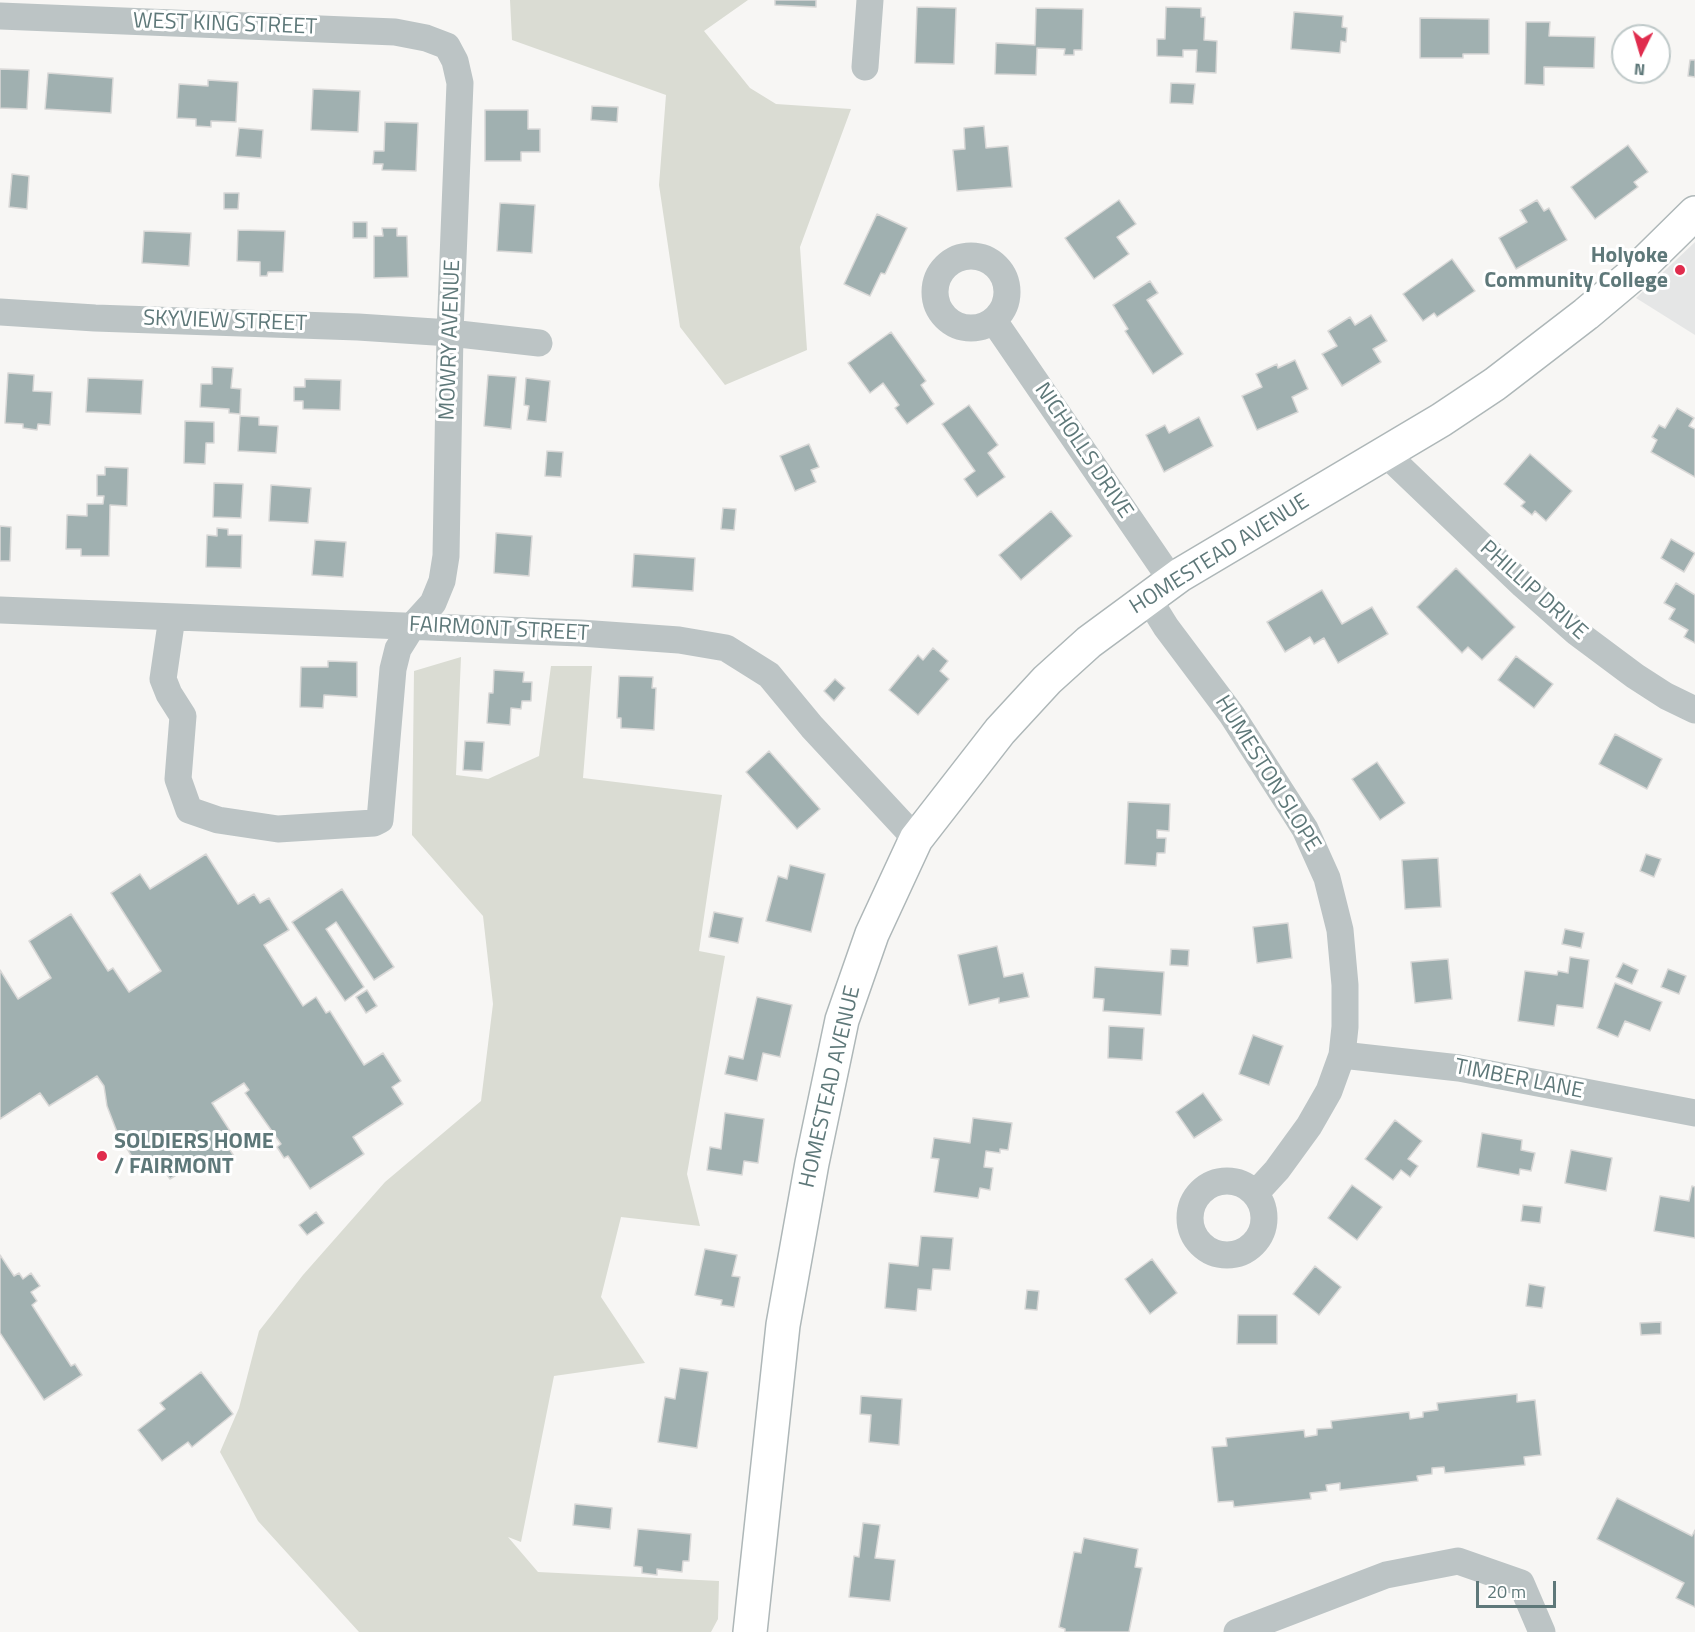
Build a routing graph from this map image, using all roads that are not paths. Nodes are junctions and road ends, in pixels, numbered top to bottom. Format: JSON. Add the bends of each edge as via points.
{"nodes":[{"id":1,"x":870,"y":0,"type":"edge"},
{"id":2,"x":0,"y":16,"type":"edge"},
{"id":3,"x":448,"y":47,"type":"joint"},
{"id":4,"x":865,"y":67,"type":"dead end"},
{"id":5,"x":1693,"y":220,"type":"edge"},
{"id":6,"x":0,"y":312,"type":"edge"},
{"id":7,"x":994,"y":321,"type":"dead end"},
{"id":8,"x":450,"y":333,"type":"junction"},
{"id":9,"x":539,"y":343,"type":"dead end"},
{"id":10,"x":1386,"y":454,"type":"junction"},
{"id":11,"x":1160,"y":589,"type":"junction"},
{"id":12,"x":0,"y":610,"type":"edge"},
{"id":13,"x":172,"y":617,"type":"junction"},
{"id":14,"x":413,"y":626,"type":"junction"},
{"id":15,"x":1695,"y":710,"type":"edge"},
{"id":16,"x":916,"y":839,"type":"junction"},
{"id":17,"x":1342,"y":1055,"type":"junction"},
{"id":18,"x":1695,"y":1113,"type":"edge"},
{"id":19,"x":1255,"y":1194,"type":"dead end"},
{"id":20,"x":750,"y":1632,"type":"edge"},
{"id":21,"x":1237,"y":1632,"type":"edge"},
{"id":22,"x":1542,"y":1632,"type":"edge"}],
"edges":[{"from":1,"to":4,"type":"street"},
{"from":2,"to":3,"type":"street","name":"WEST KING STREET","via":[[395,32]]},
{"from":3,"to":8,"type":"street","name":"MOWRY AVENUE","via":[[460,83]]},
{"from":5,"to":10,"type":"main road","name":"HOMESTEAD AVENUE","via":[[1541,350]]},
{"from":6,"to":8,"type":"street","name":"SKYVIEW STREET"},
{"from":7,"to":11,"type":"street","name":"NICHOLLS DRIVE"},
{"from":8,"to":9,"type":"street","name":"SKYVIEW STREET"},
{"from":8,"to":14,"type":"street","name":"MOWRY AVENUE","via":[[446,556],[433,603]]},
{"from":10,"to":11,"type":"main road","name":"HOMESTEAD AVENUE","via":[[1229,544]]},
{"from":10,"to":15,"type":"street","name":"PHILLIP DRIVE","via":[[1576,632],[1635,676]]},
{"from":11,"to":16,"type":"main road","name":"HOMESTEAD AVENUE","via":[[1089,642],[1047,680],[1000,730]]},
{"from":11,"to":17,"type":"street","name":"HUMESTON SLOPE","via":[[1166,627],[1238,723],[1317,852],[1335,903],[1344,957]]},
{"from":12,"to":13,"type":"street","name":"FAIRMONT STREET"},
{"from":13,"to":14,"type":"street","name":"FAIRMONT STREET"},
{"from":13,"to":14,"type":"street","name":"MOWRY AVENUE","via":[[163,679],[183,716],[178,778],[189,810],[218,820],[279,829],[380,820],[393,669],[398,649]]},
{"from":14,"to":16,"type":"street","name":"FAIRMONT STREET","via":[[679,640],[726,648],[769,675]]},
{"from":16,"to":20,"type":"main road","name":"HOMESTEAD AVENUE","via":[[872,934],[842,1020],[812,1163],[783,1324]]},
{"from":17,"to":18,"type":"street","name":"TIMBER LANE","via":[[1459,1068]]},
{"from":17,"to":19,"type":"street","name":"HUMESTON SLOPE","via":[[1329,1092],[1309,1126]]},
{"from":21,"to":22,"type":"street","via":[[1386,1575],[1458,1561],[1521,1583]]}]}
